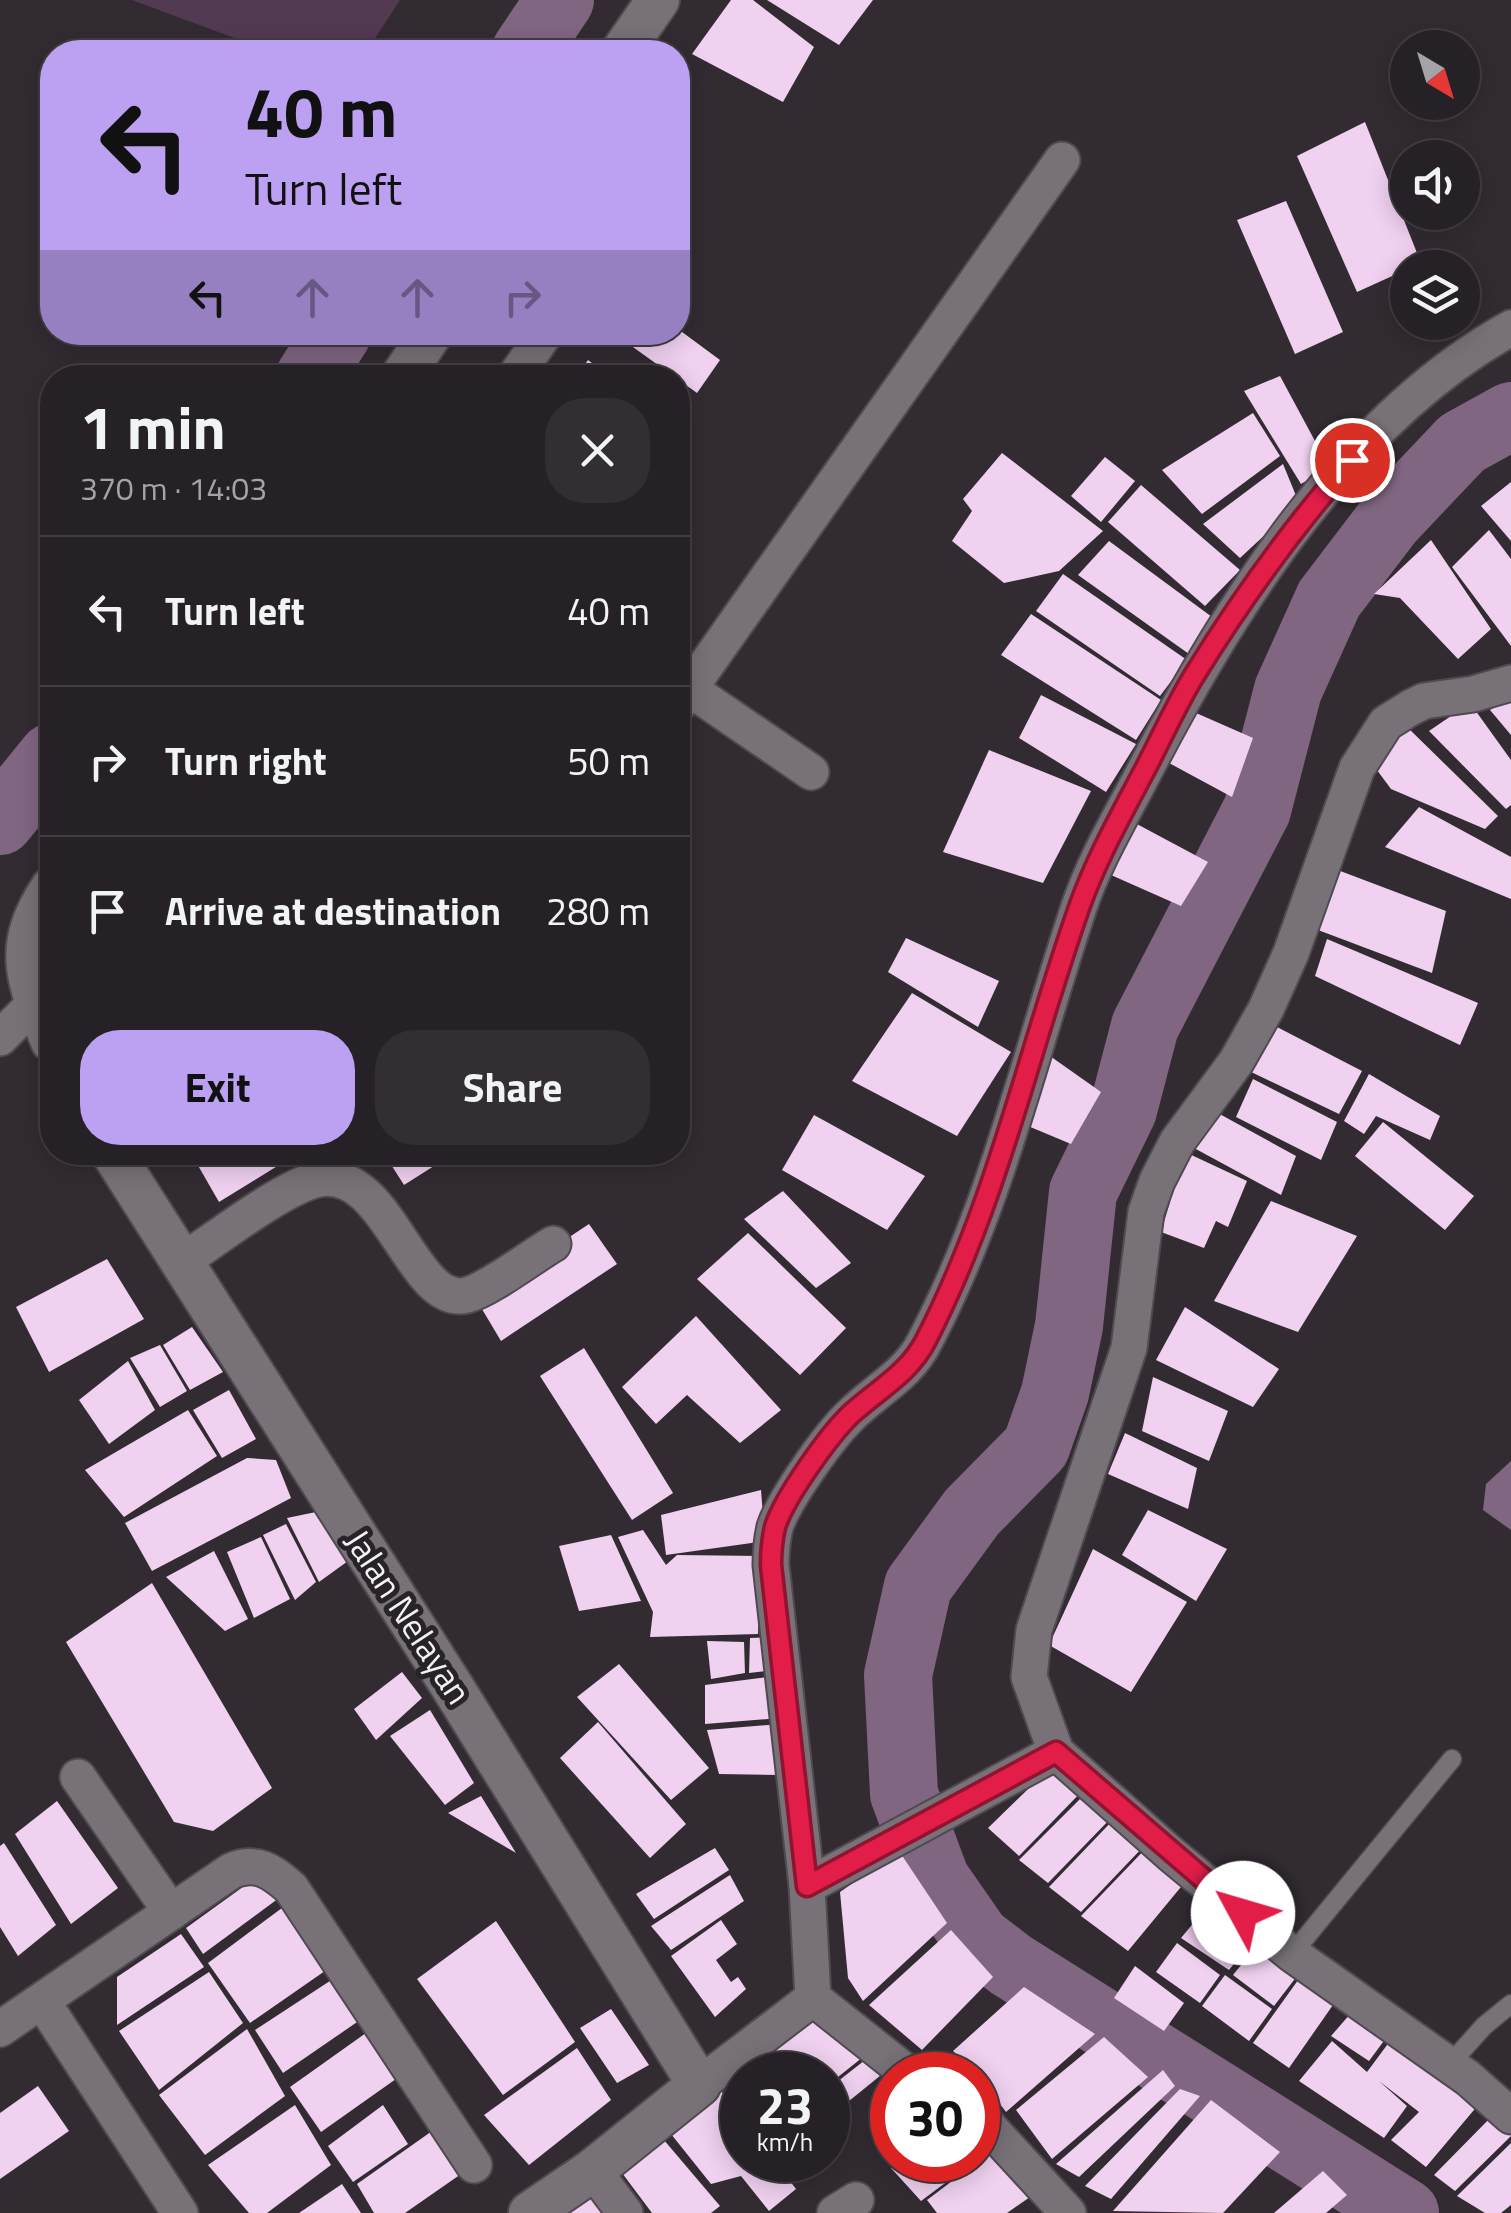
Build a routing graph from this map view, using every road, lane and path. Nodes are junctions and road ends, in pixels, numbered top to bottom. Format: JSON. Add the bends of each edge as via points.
{"nodes":[{"id":1,"x":658,"y":0,"type":"edge"},
{"id":2,"x":630,"y":40,"type":"edge"},
{"id":3,"x":1062,"y":160,"type":"dead end"},
{"id":4,"x":1511,"y":328,"type":"edge"},
{"id":5,"x":690,"y":679,"type":"edge"},
{"id":6,"x":1511,"y":683,"type":"edge"},
{"id":7,"x":690,"y":698,"type":"edge"},
{"id":8,"x":811,"y":772,"type":"dead end"},
{"id":9,"x":40,"y":910,"type":"edge"},
{"id":10,"x":20,"y":971,"type":"edge"},
{"id":11,"x":40,"y":1015,"type":"edge"},
{"id":12,"x":0,"y":1038,"type":"edge"},
{"id":13,"x":120,"y":1165,"type":"edge"},
{"id":14,"x":553,"y":1244,"type":"dead end"},
{"id":15,"x":180,"y":1263,"type":"junction"},
{"id":16,"x":1056,"y":1752,"type":"junction"},
{"id":17,"x":1452,"y":1758,"type":"dead end"},
{"id":18,"x":78,"y":1777,"type":"dead end"},
{"id":19,"x":820,"y":1878,"type":"junction"},
{"id":20,"x":172,"y":1912,"type":"junction"},
{"id":21,"x":1292,"y":1954,"type":"junction"},
{"id":22,"x":812,"y":1998,"type":"junction"},
{"id":23,"x":42,"y":2001,"type":"junction"},
{"id":24,"x":1511,"y":2004,"type":"edge"},
{"id":25,"x":0,"y":2029,"type":"edge"},
{"id":26,"x":881,"y":2052,"type":"edge"},
{"id":27,"x":1449,"y":2065,"type":"junction"},
{"id":28,"x":699,"y":2085,"type":"junction"},
{"id":29,"x":1511,"y":2116,"type":"edge"},
{"id":30,"x":1000,"y":2139,"type":"edge"},
{"id":31,"x":474,"y":2166,"type":"dead end"},
{"id":32,"x":593,"y":2170,"type":"junction"},
{"id":33,"x":180,"y":2213,"type":"edge"},
{"id":34,"x":530,"y":2213,"type":"edge"},
{"id":35,"x":625,"y":2213,"type":"edge"},
{"id":36,"x":1068,"y":2213,"type":"edge"}],
"edges":[{"from":1,"to":2,"type":"street"},
{"from":3,"to":5,"type":"street"},
{"from":4,"to":19,"type":"street","via":[[1446,369],[1374,435],[1267,564],[1193,677],[1080,904],[964,1262],[916,1359],[838,1428],[776,1524],[771,1565]]},
{"from":6,"to":16,"type":"street","via":[[1424,701],[1386,722],[1376,736],[1357,768],[1266,1009],[1157,1181],[1146,1212],[1129,1348],[1034,1630],[1030,1677]]},
{"from":7,"to":8,"type":"street"},
{"from":9,"to":10,"type":"street"},
{"from":10,"to":11,"type":"street"},
{"from":10,"to":12,"type":"street"},
{"from":13,"to":15,"type":"street","name":"Jalan Nelayan"},
{"from":14,"to":15,"type":"street","via":[[468,1295],[450,1295],[430,1280],[365,1193],[324,1178],[292,1190]]},
{"from":15,"to":28,"type":"street","name":"Jalan Nelayan"},
{"from":16,"to":19,"type":"street"},
{"from":16,"to":21,"type":"street"},
{"from":17,"to":21,"type":"lane"},
{"from":18,"to":20,"type":"street"},
{"from":19,"to":22,"type":"street"},
{"from":20,"to":23,"type":"street"},
{"from":20,"to":31,"type":"street","via":[[243,1866],[269,1871],[291,1888]]},
{"from":21,"to":27,"type":"street"},
{"from":22,"to":26,"type":"street"},
{"from":22,"to":28,"type":"street"},
{"from":23,"to":25,"type":"street"},
{"from":23,"to":33,"type":"street"},
{"from":24,"to":27,"type":"lane"},
{"from":27,"to":29,"type":"street"},
{"from":28,"to":32,"type":"street"},
{"from":30,"to":36,"type":"street"},
{"from":32,"to":34,"type":"street"},
{"from":32,"to":35,"type":"street"}]}
